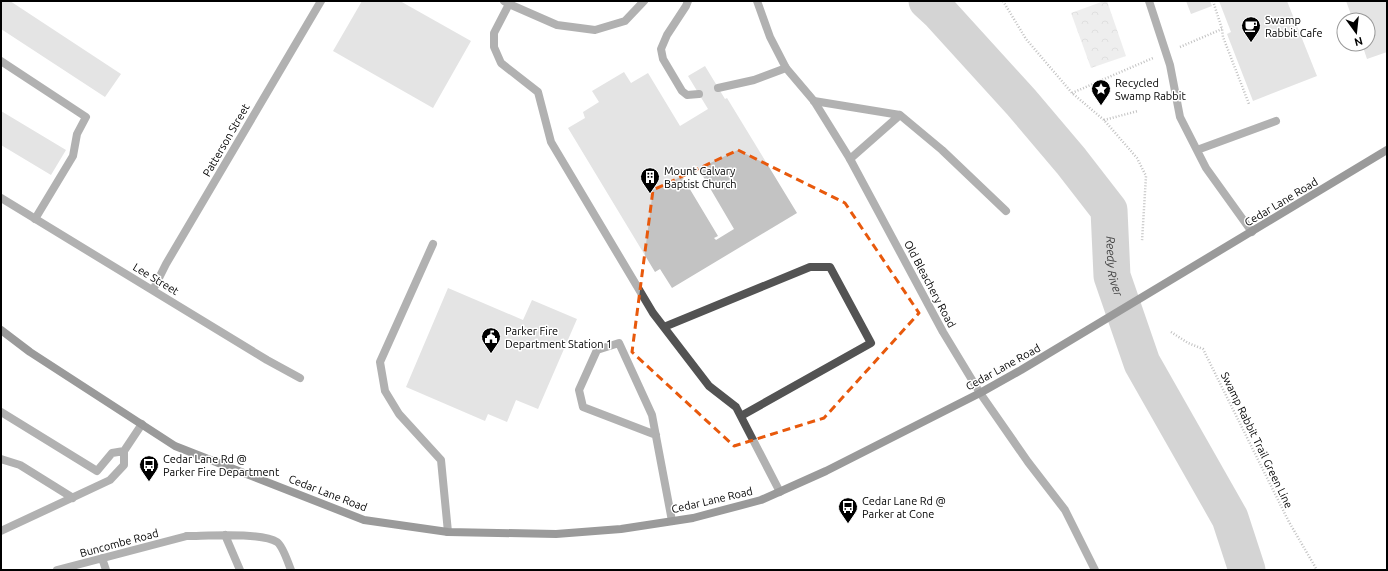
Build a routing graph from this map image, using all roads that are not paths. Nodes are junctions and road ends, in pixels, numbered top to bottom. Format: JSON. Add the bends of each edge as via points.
{"nodes":[{"id":1,"x":321,"y":1,"type":"edge"},
{"id":2,"x":644,"y":1,"type":"edge"},
{"id":3,"x":688,"y":1,"type":"edge"},
{"id":4,"x":757,"y":1,"type":"edge"},
{"id":5,"x":1148,"y":1,"type":"edge"},
{"id":6,"x":507,"y":2,"type":"edge"},
{"id":7,"x":1,"y":61,"type":"edge"},
{"id":8,"x":786,"y":68,"type":"junction"},
{"id":9,"x":718,"y":88,"type":"dead end"},
{"id":10,"x":699,"y":94,"type":"dead end"},
{"id":11,"x":814,"y":101,"type":"junction"},
{"id":12,"x":900,"y":115,"type":"junction"},
{"id":13,"x":1276,"y":121,"type":"dead end"},
{"id":14,"x":1197,"y":150,"type":"junction"},
{"id":15,"x":1387,"y":150,"type":"edge"},
{"id":16,"x":850,"y":159,"type":"junction"},
{"id":17,"x":1,"y":198,"type":"edge"},
{"id":18,"x":1006,"y":211,"type":"dead end"},
{"id":19,"x":35,"y":219,"type":"junction"},
{"id":20,"x":1252,"y":232,"type":"junction"},
{"id":21,"x":433,"y":244,"type":"dead end"},
{"id":22,"x":153,"y":290,"type":"junction"},
{"id":23,"x":664,"y":327,"type":"junction"},
{"id":24,"x":1,"y":330,"type":"edge"},
{"id":25,"x":300,"y":378,"type":"dead end"},
{"id":26,"x":980,"y":393,"type":"junction"},
{"id":27,"x":1,"y":412,"type":"edge"},
{"id":28,"x":741,"y":416,"type":"junction"},
{"id":29,"x":142,"y":424,"type":"junction"},
{"id":30,"x":656,"y":435,"type":"junction"},
{"id":31,"x":124,"y":451,"type":"junction"},
{"id":32,"x":1,"y":459,"type":"edge"},
{"id":33,"x":780,"y":492,"type":"junction"},
{"id":34,"x":74,"y":498,"type":"junction"},
{"id":35,"x":672,"y":521,"type":"junction"},
{"id":36,"x":1,"y":531,"type":"edge"},
{"id":37,"x":448,"y":532,"type":"junction"},
{"id":38,"x":225,"y":535,"type":"junction"},
{"id":39,"x":102,"y":558,"type":"junction"},
{"id":40,"x":57,"y":570,"type":"edge"},
{"id":41,"x":106,"y":570,"type":"edge"},
{"id":42,"x":240,"y":570,"type":"edge"},
{"id":43,"x":291,"y":570,"type":"edge"},
{"id":44,"x":1095,"y":570,"type":"edge"}],
"edges":[{"from":1,"to":22,"type":"street","name":"Patterson Street"},
{"from":2,"to":6,"type":"street","via":[[625,21],[595,30],[557,25]]},
{"from":3,"to":10,"type":"street","via":[[667,35],[661,49],[662,59],[682,91],[687,95]]},
{"from":4,"to":8,"type":"street","name":"Old Bleachery Road","via":[[770,37]]},
{"from":5,"to":14,"type":"street","via":[[1170,65],[1180,117]]},
{"from":6,"to":23,"type":"street","via":[[494,33],[494,47],[501,63],[538,92],[551,142],[653,313]]},
{"from":7,"to":19,"type":"street","via":[[86,117],[77,134],[73,156]]},
{"from":8,"to":9,"type":"street","via":[[754,80]]},
{"from":8,"to":11,"type":"street","name":"Old Bleachery Road"},
{"from":11,"to":12,"type":"street"},
{"from":11,"to":16,"type":"street","name":"Old Bleachery Road"},
{"from":12,"to":16,"type":"street"},
{"from":12,"to":18,"type":"street","via":[[942,150]]},
{"from":13,"to":14,"type":"street"},
{"from":14,"to":20,"type":"street","via":[[1206,168]]},
{"from":15,"to":20,"type":"main road","name":"Cedar Lane Road"},
{"from":16,"to":26,"type":"street","name":"Old Bleachery Road","via":[[943,332]]},
{"from":17,"to":19,"type":"street","name":"Lee Street"},
{"from":19,"to":22,"type":"street","name":"Lee Street"},
{"from":20,"to":26,"type":"main road","name":"Cedar Lane Road"},
{"from":21,"to":37,"type":"street","via":[[380,362],[388,397],[399,414],[441,460]]},
{"from":22,"to":25,"type":"street","name":"Lee Street"},
{"from":23,"to":28,"type":"street","via":[[709,386],[736,407]]},
{"from":23,"to":28,"type":"street","via":[[810,267],[830,267],[872,344]]},
{"from":24,"to":29,"type":"main road","name":"Cedar Lane Road","via":[[30,352]]},
{"from":26,"to":33,"type":"main road","name":"Cedar Lane Road"},
{"from":26,"to":44,"type":"street","name":"Old Bleachery Road","via":[[1065,510]]},
{"from":27,"to":31,"type":"street","via":[[98,471],[112,453]]},
{"from":28,"to":33,"type":"street"},
{"from":29,"to":31,"type":"street"},
{"from":29,"to":37,"type":"main road","name":"Cedar Lane Road","via":[[175,446],[364,520]]},
{"from":30,"to":30,"type":"street","via":[[652,414],[619,343],[597,350],[579,390],[583,407]]},
{"from":30,"to":35,"type":"street"},
{"from":31,"to":34,"type":"street","via":[[124,465],[110,480]]},
{"from":32,"to":34,"type":"street","via":[[20,466]]},
{"from":33,"to":35,"type":"main road","name":"Cedar Lane Road","via":[[761,500]]},
{"from":34,"to":36,"type":"street"},
{"from":35,"to":37,"type":"main road","name":"Cedar Lane Road","via":[[556,534]]},
{"from":38,"to":39,"type":"street","name":"Buncombe Road","via":[[187,536]]},
{"from":38,"to":42,"type":"street"},
{"from":38,"to":43,"type":"street","name":"Buncombe Road","via":[[257,537],[276,542]]},
{"from":39,"to":40,"type":"street","name":"Buncombe Road"},
{"from":39,"to":41,"type":"street"}]}
